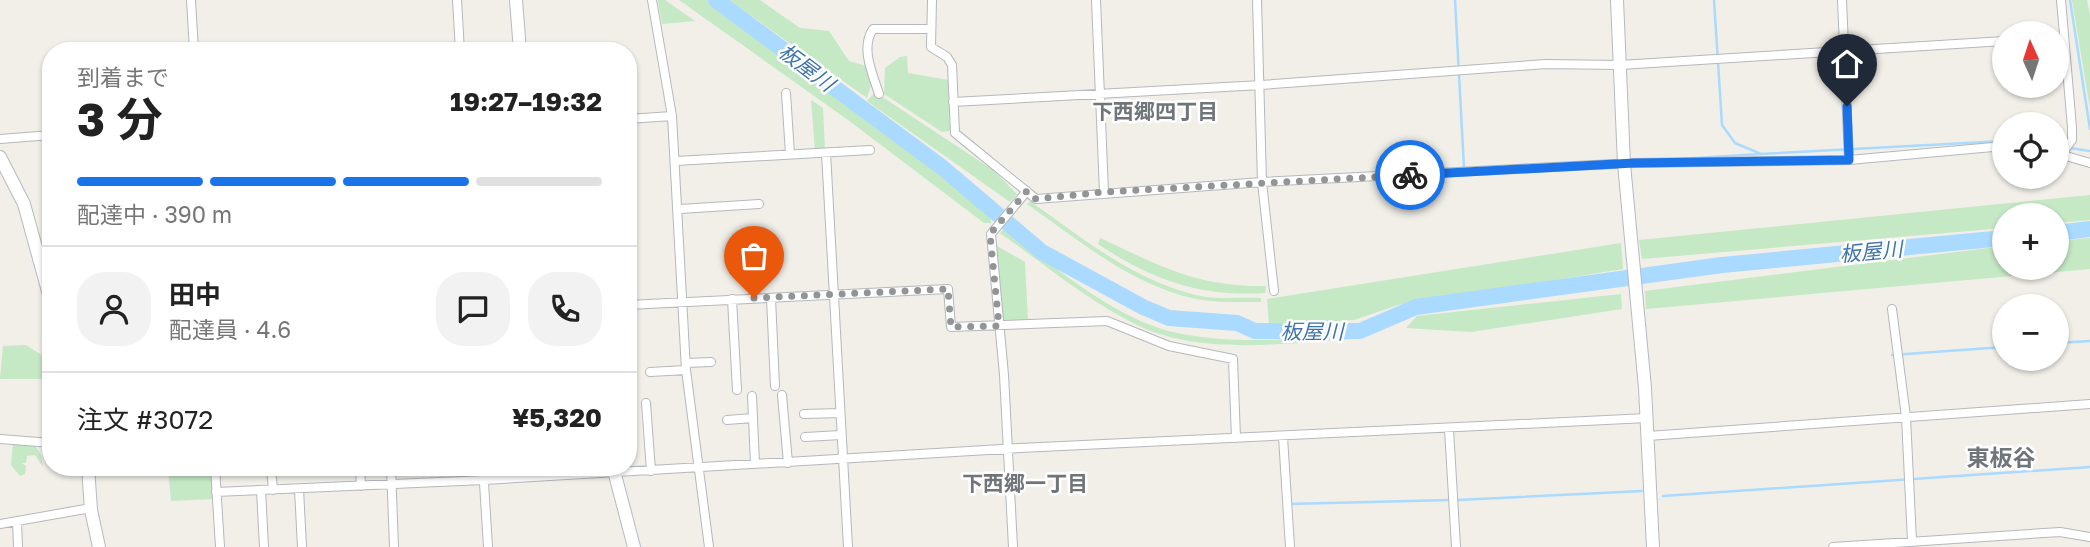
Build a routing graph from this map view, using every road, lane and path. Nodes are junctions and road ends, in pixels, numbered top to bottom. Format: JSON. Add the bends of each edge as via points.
{"nodes":[{"id":1,"x":191,"y":0,"type":"edge"},
{"id":2,"x":457,"y":0,"type":"edge"},
{"id":3,"x":516,"y":0,"type":"edge"},
{"id":4,"x":652,"y":0,"type":"edge"},
{"id":5,"x":932,"y":0,"type":"edge"},
{"id":6,"x":1096,"y":0,"type":"edge"},
{"id":7,"x":1257,"y":0,"type":"edge"},
{"id":8,"x":1617,"y":0,"type":"edge"},
{"id":9,"x":1842,"y":0,"type":"edge"},
{"id":10,"x":2062,"y":0,"type":"edge"},
{"id":11,"x":2064,"y":21,"type":"edge"},
{"id":12,"x":930,"y":29,"type":"junction"},
{"id":13,"x":193,"y":42,"type":"edge"},
{"id":14,"x":459,"y":42,"type":"edge"},
{"id":15,"x":519,"y":42,"type":"edge"},
{"id":16,"x":1992,"y":42,"type":"edge"},
{"id":17,"x":1844,"y":51,"type":"junction"},
{"id":18,"x":1620,"y":65,"type":"junction"},
{"id":19,"x":1261,"y":85,"type":"junction"},
{"id":20,"x":2069,"y":89,"type":"edge"},
{"id":21,"x":1099,"y":92,"type":"junction"},
{"id":22,"x":786,"y":93,"type":"dead end"},
{"id":23,"x":880,"y":94,"type":"dead end"},
{"id":24,"x":953,"y":102,"type":"junction"},
{"id":25,"x":672,"y":116,"type":"junction"},
{"id":26,"x":637,"y":118,"type":"edge"},
{"id":27,"x":42,"y":136,"type":"edge"},
{"id":28,"x":0,"y":139,"type":"edge"},
{"id":29,"x":2069,"y":142,"type":"edge"},
{"id":30,"x":1992,"y":147,"type":"edge"},
{"id":31,"x":870,"y":150,"type":"dead end"},
{"id":32,"x":827,"y":153,"type":"junction"},
{"id":33,"x":790,"y":155,"type":"junction"},
{"id":34,"x":0,"y":157,"type":"edge"},
{"id":35,"x":2069,"y":157,"type":"edge"},
{"id":36,"x":1849,"y":158,"type":"junction"},
{"id":37,"x":676,"y":161,"type":"junction"},
{"id":38,"x":2090,"y":163,"type":"edge"},
{"id":39,"x":1624,"y":164,"type":"junction"},
{"id":40,"x":1262,"y":182,"type":"junction"},
{"id":41,"x":1104,"y":192,"type":"junction"},
{"id":42,"x":1025,"y":194,"type":"junction"},
{"id":43,"x":759,"y":204,"type":"dead end"},
{"id":44,"x":680,"y":209,"type":"junction"},
{"id":45,"x":779,"y":254,"type":"dead end"},
{"id":46,"x":42,"y":269,"type":"edge"},
{"id":47,"x":1274,"y":291,"type":"dead end"},
{"id":48,"x":835,"y":294,"type":"junction"},
{"id":49,"x":754,"y":298,"type":"junction"},
{"id":50,"x":771,"y":298,"type":"junction"},
{"id":51,"x":732,"y":299,"type":"junction"},
{"id":52,"x":684,"y":302,"type":"junction"},
{"id":53,"x":637,"y":305,"type":"edge"},
{"id":54,"x":1892,"y":309,"type":"dead end"},
{"id":55,"x":999,"y":326,"type":"junction"},
{"id":56,"x":711,"y":362,"type":"dead end"},
{"id":57,"x":686,"y":367,"type":"junction"},
{"id":58,"x":650,"y":372,"type":"dead end"},
{"id":59,"x":775,"y":386,"type":"dead end"},
{"id":60,"x":737,"y":390,"type":"dead end"},
{"id":61,"x":752,"y":396,"type":"dead end"},
{"id":62,"x":782,"y":396,"type":"dead end"},
{"id":63,"x":646,"y":403,"type":"dead end"},
{"id":64,"x":2090,"y":404,"type":"edge"},
{"id":65,"x":840,"y":413,"type":"junction"},
{"id":66,"x":804,"y":414,"type":"dead end"},
{"id":67,"x":1906,"y":417,"type":"junction"},
{"id":68,"x":753,"y":418,"type":"junction"},
{"id":69,"x":1647,"y":418,"type":"junction"},
{"id":70,"x":727,"y":420,"type":"dead end"},
{"id":71,"x":1449,"y":429,"type":"junction"},
{"id":72,"x":841,"y":435,"type":"junction"},
{"id":73,"x":1648,"y":436,"type":"junction"},
{"id":74,"x":805,"y":437,"type":"dead end"},
{"id":75,"x":1283,"y":437,"type":"junction"},
{"id":76,"x":1236,"y":438,"type":"junction"},
{"id":77,"x":0,"y":439,"type":"edge"},
{"id":78,"x":42,"y":442,"type":"edge"},
{"id":79,"x":1009,"y":449,"type":"junction"},
{"id":80,"x":843,"y":460,"type":"junction"},
{"id":81,"x":788,"y":463,"type":"junction"},
{"id":82,"x":755,"y":464,"type":"junction"},
{"id":83,"x":698,"y":466,"type":"junction"},
{"id":84,"x":637,"y":470,"type":"edge"},
{"id":85,"x":650,"y":471,"type":"junction"},
{"id":86,"x":89,"y":476,"type":"edge"},
{"id":87,"x":215,"y":476,"type":"edge"},
{"id":88,"x":271,"y":476,"type":"edge"},
{"id":89,"x":360,"y":476,"type":"edge"},
{"id":90,"x":390,"y":476,"type":"edge"},
{"id":91,"x":484,"y":476,"type":"edge"},
{"id":92,"x":503,"y":476,"type":"edge"},
{"id":93,"x":616,"y":476,"type":"edge"},
{"id":94,"x":484,"y":481,"type":"junction"},
{"id":95,"x":390,"y":485,"type":"junction"},
{"id":96,"x":361,"y":486,"type":"junction"},
{"id":97,"x":299,"y":489,"type":"junction"},
{"id":98,"x":261,"y":490,"type":"junction"},
{"id":99,"x":272,"y":490,"type":"junction"},
{"id":100,"x":216,"y":492,"type":"junction"},
{"id":101,"x":91,"y":508,"type":"junction"},
{"id":102,"x":17,"y":521,"type":"junction"},
{"id":103,"x":0,"y":524,"type":"edge"},
{"id":104,"x":2090,"y":537,"type":"edge"},
{"id":105,"x":1912,"y":541,"type":"junction"},
{"id":106,"x":18,"y":547,"type":"edge"},
{"id":107,"x":99,"y":547,"type":"edge"},
{"id":108,"x":220,"y":547,"type":"edge"},
{"id":109,"x":264,"y":547,"type":"edge"},
{"id":110,"x":302,"y":547,"type":"edge"},
{"id":111,"x":394,"y":547,"type":"edge"},
{"id":112,"x":488,"y":547,"type":"edge"},
{"id":113,"x":634,"y":547,"type":"edge"},
{"id":114,"x":709,"y":547,"type":"edge"},
{"id":115,"x":848,"y":547,"type":"edge"},
{"id":116,"x":1013,"y":547,"type":"edge"},
{"id":117,"x":1290,"y":547,"type":"edge"},
{"id":118,"x":1456,"y":547,"type":"edge"},
{"id":119,"x":1653,"y":547,"type":"edge"},
{"id":120,"x":1833,"y":547,"type":"edge"}],
"edges":[{"from":1,"to":13,"type":"street"},
{"from":2,"to":14,"type":"street"},
{"from":3,"to":15,"type":"street"},
{"from":4,"to":25,"type":"street"},
{"from":5,"to":12,"type":"street"},
{"from":6,"to":21,"type":"street"},
{"from":7,"to":19,"type":"street"},
{"from":8,"to":18,"type":"street"},
{"from":9,"to":17,"type":"street"},
{"from":10,"to":11,"type":"street"},
{"from":12,"to":23,"type":"street","via":[[873,29],[868,41],[869,63]]},
{"from":12,"to":24,"type":"street","via":[[932,47],[952,65]]},
{"from":16,"to":17,"type":"street"},
{"from":17,"to":18,"type":"street"},
{"from":17,"to":36,"type":"street"},
{"from":18,"to":19,"type":"street","via":[[1546,64]]},
{"from":18,"to":39,"type":"street"},
{"from":19,"to":21,"type":"street"},
{"from":19,"to":40,"type":"street"},
{"from":20,"to":29,"type":"street"},
{"from":21,"to":24,"type":"street"},
{"from":21,"to":41,"type":"street"},
{"from":22,"to":33,"type":"street"},
{"from":24,"to":42,"type":"street","via":[[955,133]]},
{"from":25,"to":26,"type":"street"},
{"from":25,"to":37,"type":"street"},
{"from":27,"to":28,"type":"street"},
{"from":30,"to":36,"type":"street"},
{"from":31,"to":32,"type":"street"},
{"from":32,"to":33,"type":"street"},
{"from":32,"to":48,"type":"street"},
{"from":33,"to":37,"type":"street"},
{"from":34,"to":46,"type":"street","via":[[24,204]]},
{"from":35,"to":38,"type":"street"},
{"from":36,"to":39,"type":"street"},
{"from":37,"to":44,"type":"street"},
{"from":39,"to":40,"type":"street"},
{"from":39,"to":69,"type":"street"},
{"from":40,"to":41,"type":"street"},
{"from":40,"to":47,"type":"street"},
{"from":41,"to":42,"type":"street","via":[[1036,199]]},
{"from":42,"to":55,"type":"street","via":[[990,234]]},
{"from":43,"to":44,"type":"street"},
{"from":44,"to":52,"type":"street"},
{"from":45,"to":49,"type":"street","via":[[753,257]]},
{"from":48,"to":50,"type":"street"},
{"from":48,"to":55,"type":"street","via":[[948,289],[951,327]]},
{"from":48,"to":65,"type":"street"},
{"from":49,"to":50,"type":"street"},
{"from":49,"to":51,"type":"street"},
{"from":50,"to":59,"type":"street"},
{"from":51,"to":52,"type":"street"},
{"from":51,"to":60,"type":"street"},
{"from":52,"to":53,"type":"street"},
{"from":52,"to":57,"type":"street"},
{"from":54,"to":67,"type":"street"},
{"from":55,"to":76,"type":"street","via":[[1107,320],[1169,346],[1233,359]]},
{"from":55,"to":79,"type":"street"},
{"from":56,"to":57,"type":"street"},
{"from":57,"to":58,"type":"street"},
{"from":57,"to":83,"type":"street"},
{"from":61,"to":68,"type":"street"},
{"from":62,"to":81,"type":"street"},
{"from":63,"to":85,"type":"street"},
{"from":64,"to":67,"type":"street"},
{"from":65,"to":66,"type":"street"},
{"from":65,"to":72,"type":"street"},
{"from":67,"to":73,"type":"street"},
{"from":67,"to":105,"type":"street"},
{"from":68,"to":70,"type":"street"},
{"from":68,"to":82,"type":"street"},
{"from":69,"to":71,"type":"street"},
{"from":69,"to":73,"type":"street"},
{"from":71,"to":75,"type":"street"},
{"from":71,"to":118,"type":"street"},
{"from":72,"to":74,"type":"street"},
{"from":72,"to":80,"type":"street"},
{"from":73,"to":119,"type":"street"},
{"from":75,"to":76,"type":"street"},
{"from":75,"to":117,"type":"street"},
{"from":76,"to":79,"type":"street"},
{"from":77,"to":78,"type":"street"},
{"from":79,"to":80,"type":"street"},
{"from":79,"to":116,"type":"street"},
{"from":80,"to":81,"type":"street"},
{"from":80,"to":115,"type":"street"},
{"from":81,"to":82,"type":"street"},
{"from":82,"to":83,"type":"street"},
{"from":83,"to":85,"type":"street"},
{"from":83,"to":114,"type":"street"},
{"from":84,"to":85,"type":"street"},
{"from":86,"to":101,"type":"street"},
{"from":87,"to":100,"type":"street"},
{"from":88,"to":99,"type":"street"},
{"from":89,"to":96,"type":"street"},
{"from":90,"to":95,"type":"street"},
{"from":91,"to":94,"type":"street"},
{"from":92,"to":94,"type":"street"},
{"from":93,"to":113,"type":"street"},
{"from":94,"to":95,"type":"street"},
{"from":94,"to":112,"type":"street"},
{"from":95,"to":96,"type":"street"},
{"from":95,"to":111,"type":"street"},
{"from":96,"to":97,"type":"street"},
{"from":97,"to":99,"type":"street"},
{"from":97,"to":110,"type":"street"},
{"from":98,"to":99,"type":"street"},
{"from":98,"to":100,"type":"street"},
{"from":98,"to":109,"type":"street"},
{"from":100,"to":108,"type":"street"},
{"from":101,"to":102,"type":"street"},
{"from":101,"to":107,"type":"street"},
{"from":102,"to":103,"type":"street"},
{"from":102,"to":106,"type":"street"},
{"from":104,"to":105,"type":"street","via":[[2060,532]]},
{"from":105,"to":120,"type":"street"}]}
